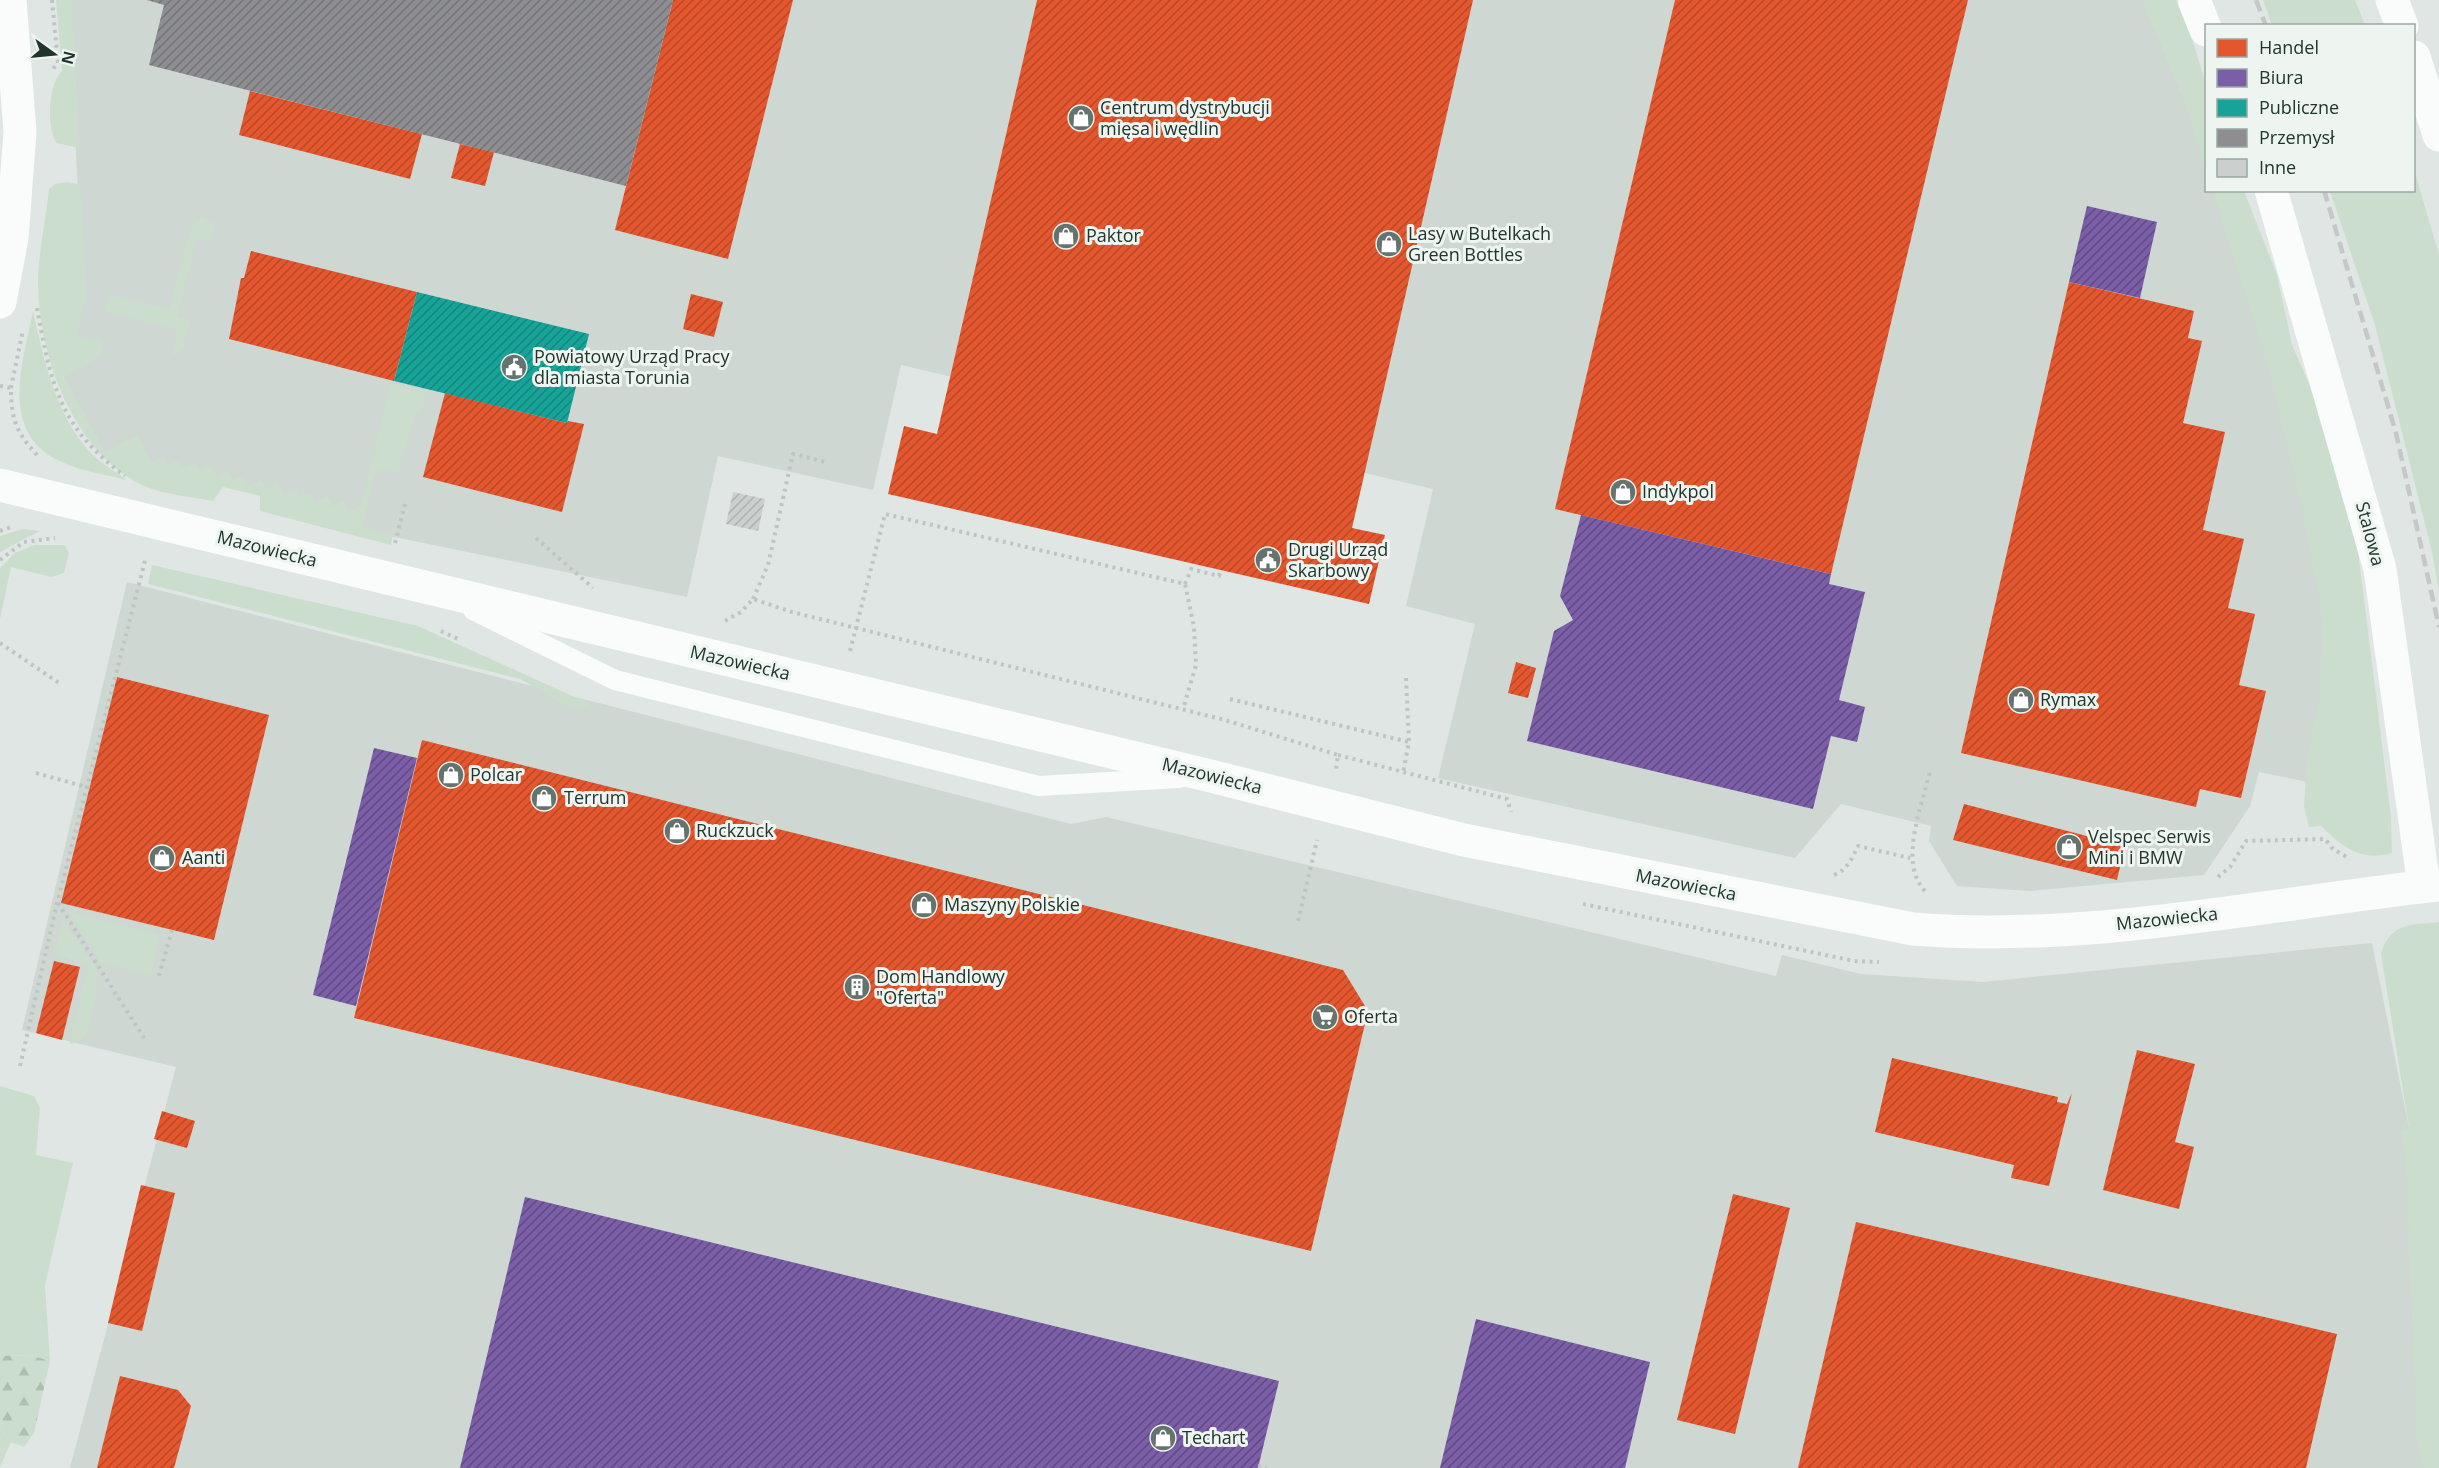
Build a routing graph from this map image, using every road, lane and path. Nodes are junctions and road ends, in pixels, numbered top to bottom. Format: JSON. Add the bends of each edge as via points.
{"nodes":[{"id":1,"x":10,"y":0,"type":"edge"},
{"id":2,"x":2194,"y":0,"type":"edge"},
{"id":3,"x":2392,"y":0,"type":"edge"},
{"id":4,"x":2401,"y":24,"type":"edge"},
{"id":5,"x":2205,"y":28,"type":"edge"},
{"id":6,"x":2415,"y":60,"type":"edge"},
{"id":7,"x":2439,"y":135,"type":"edge"},
{"id":8,"x":2272,"y":192,"type":"edge"},
{"id":9,"x":36,"y":306,"type":"dead end"},
{"id":10,"x":13,"y":311,"type":"edge"},
{"id":11,"x":11,"y":388,"type":"dead end"},
{"id":12,"x":826,"y":462,"type":"dead end"},
{"id":13,"x":134,"y":483,"type":"dead end"},
{"id":14,"x":0,"y":485,"type":"edge"},
{"id":15,"x":405,"y":504,"type":"dead end"},
{"id":16,"x":536,"y":538,"type":"dead end"},
{"id":17,"x":67,"y":540,"type":"dead end"},
{"id":18,"x":392,"y":552,"type":"dead end"},
{"id":19,"x":136,"y":554,"type":"dead end"},
{"id":20,"x":146,"y":556,"type":"junction"},
{"id":21,"x":158,"y":559,"type":"dead end"},
{"id":22,"x":0,"y":560,"type":"edge"},
{"id":23,"x":1221,"y":570,"type":"dead end"},
{"id":24,"x":1185,"y":584,"type":"dead end"},
{"id":25,"x":593,"y":588,"type":"dead end"},
{"id":26,"x":433,"y":590,"type":"junction"},
{"id":27,"x":753,"y":599,"type":"dead end"},
{"id":28,"x":433,"y":628,"type":"dead end"},
{"id":29,"x":465,"y":642,"type":"dead end"},
{"id":30,"x":0,"y":643,"type":"edge"},
{"id":31,"x":1406,"y":678,"type":"dead end"},
{"id":32,"x":59,"y":683,"type":"dead end"},
{"id":33,"x":1230,"y":699,"type":"dead end"},
{"id":34,"x":1409,"y":742,"type":"junction"},
{"id":35,"x":1930,"y":771,"type":"dead end"},
{"id":36,"x":36,"y":773,"type":"dead end"},
{"id":37,"x":1403,"y":773,"type":"dead end"},
{"id":38,"x":1211,"y":776,"type":"junction"},
{"id":39,"x":89,"y":788,"type":"junction"},
{"id":40,"x":2354,"y":860,"type":"dead end"},
{"id":41,"x":2211,"y":880,"type":"dead end"},
{"id":42,"x":2431,"y":886,"type":"edge"},
{"id":43,"x":1932,"y":895,"type":"dead end"},
{"id":44,"x":57,"y":903,"type":"junction"},
{"id":45,"x":172,"y":930,"type":"dead end"},
{"id":46,"x":159,"y":976,"type":"dead end"},
{"id":47,"x":144,"y":1038,"type":"dead end"},
{"id":48,"x":20,"y":1066,"type":"dead end"},
{"id":49,"x":1258,"y":1466,"type":"dead end"},
{"id":50,"x":1267,"y":1468,"type":"edge"}],
"edges":[{"from":1,"to":10,"type":"street","via":[[20,142],[12,238]]},
{"from":2,"to":5,"type":"street"},
{"from":3,"to":4,"type":"street"},
{"from":6,"to":7,"type":"street"},
{"from":8,"to":42,"type":"street","name":"Stalowa","via":[[2380,569]]},
{"from":9,"to":13,"type":"path","via":[[52,381],[69,419],[97,455]]},
{"from":10,"to":11,"type":"path"},
{"from":12,"to":27,"type":"path","via":[[793,454],[768,565]]},
{"from":14,"to":26,"type":"street","name":"Mazowiecka"},
{"from":15,"to":18,"type":"path"},
{"from":16,"to":25,"type":"path"},
{"from":17,"to":22,"type":"path","via":[[24,542]]},
{"from":19,"to":20,"type":"path"},
{"from":20,"to":21,"type":"path"},
{"from":20,"to":39,"type":"path"},
{"from":23,"to":24,"type":"path","via":[[1219,576],[1191,569]]},
{"from":26,"to":38,"type":"street","name":"Mazowiecka"},
{"from":26,"to":38,"type":"lane","via":[[615,680],[1039,786]]},
{"from":28,"to":29,"type":"path"},
{"from":30,"to":32,"type":"path"},
{"from":31,"to":34,"type":"path"},
{"from":33,"to":34,"type":"path"},
{"from":34,"to":37,"type":"path"},
{"from":35,"to":43,"type":"path","via":[[1910,858],[1914,876],[1923,890]]},
{"from":36,"to":39,"type":"path"},
{"from":38,"to":42,"type":"street","name":"Mazowiecka","via":[[1464,840],[1913,929],[1982,933],[2077,929]]},
{"from":39,"to":44,"type":"path"},
{"from":40,"to":41,"type":"path","via":[[2333,849],[2325,839],[2246,841],[2230,867]]},
{"from":44,"to":47,"type":"path"},
{"from":44,"to":48,"type":"path"},
{"from":45,"to":46,"type":"path"},
{"from":49,"to":50,"type":"path"}]}
